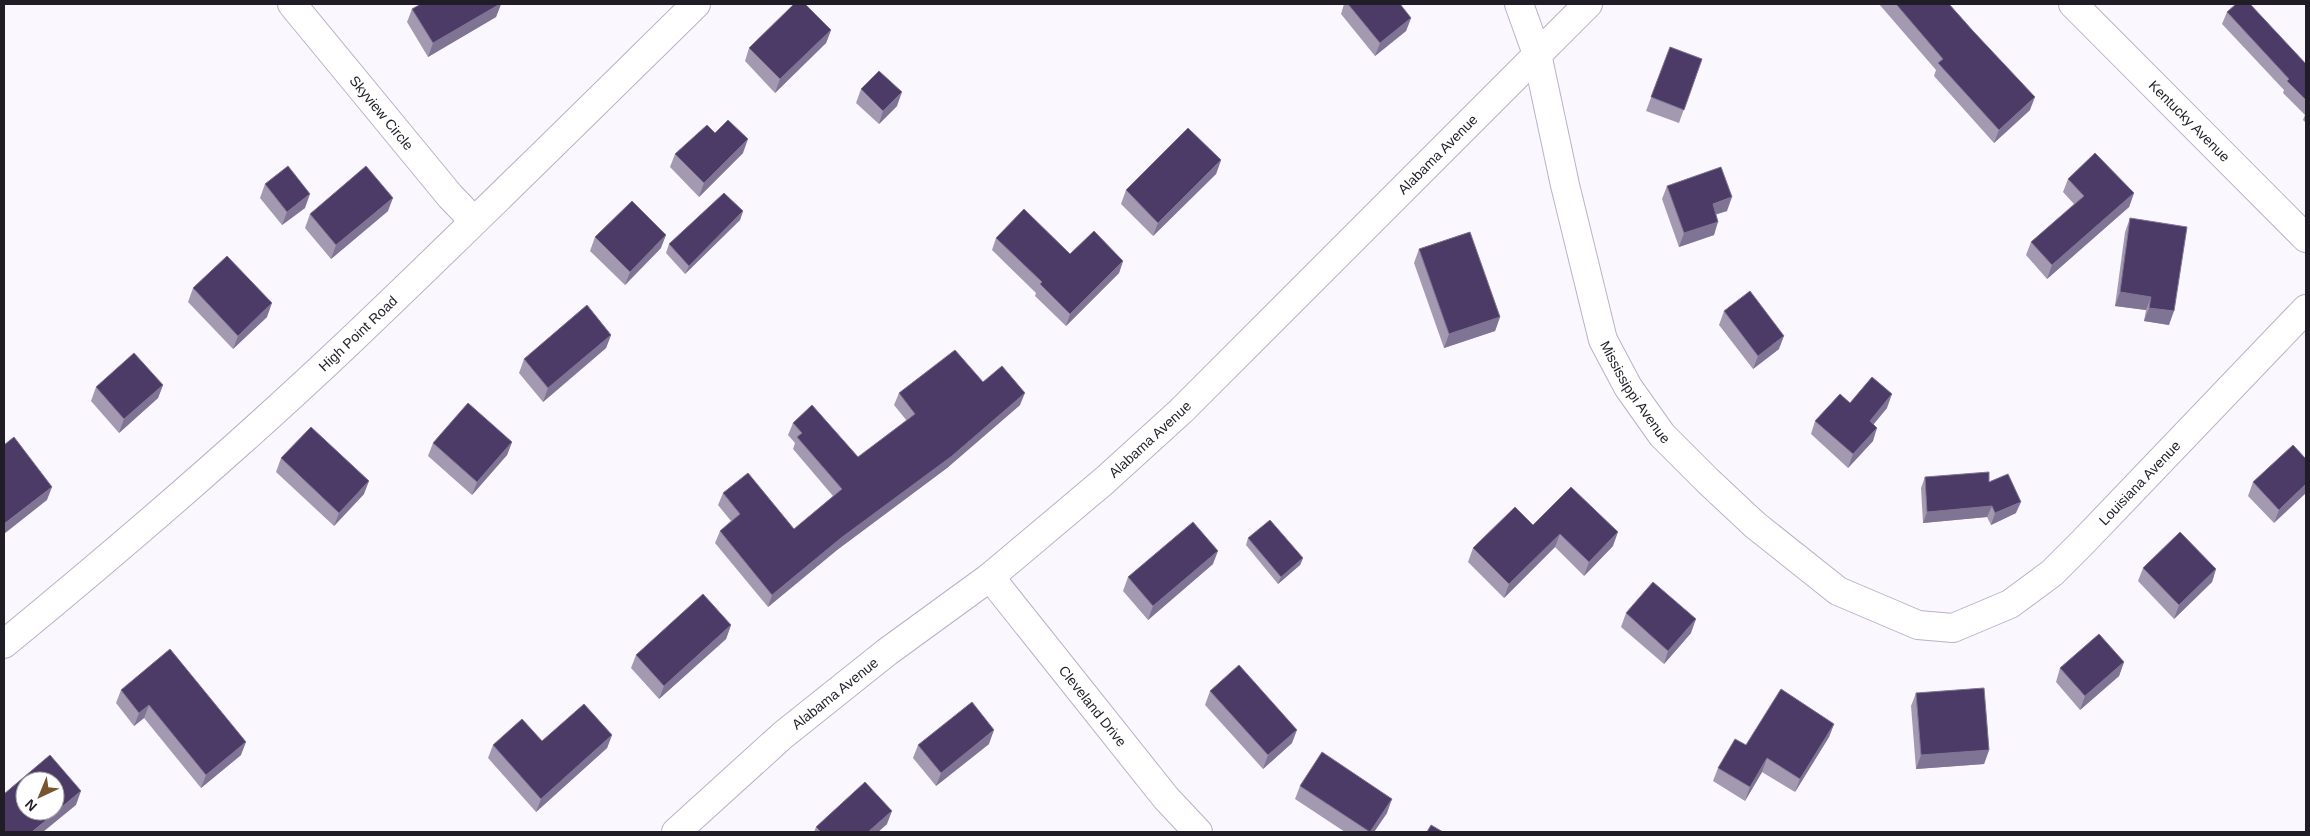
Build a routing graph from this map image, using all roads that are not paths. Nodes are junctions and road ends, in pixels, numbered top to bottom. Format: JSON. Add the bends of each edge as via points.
{"nodes":[{"id":1,"x":292,"y":4,"type":"edge"},
{"id":2,"x":696,"y":4,"type":"edge"},
{"id":3,"x":1519,"y":4,"type":"edge"},
{"id":4,"x":1588,"y":4,"type":"edge"},
{"id":5,"x":2073,"y":4,"type":"edge"},
{"id":6,"x":1537,"y":54,"type":"junction"},
{"id":7,"x":474,"y":221,"type":"junction"},
{"id":8,"x":2306,"y":238,"type":"edge"},
{"id":9,"x":2306,"y":309,"type":"edge"},
{"id":10,"x":990,"y":577,"type":"junction"},
{"id":11,"x":1953,"y":628,"type":"joint"},
{"id":12,"x":4,"y":644,"type":"edge"},
{"id":13,"x":676,"y":832,"type":"edge"},
{"id":14,"x":1198,"y":832,"type":"edge"}],
"edges":[{"from":1,"to":7,"type":"street","name":"Skyview Circle"},
{"from":2,"to":7,"type":"street","name":"High Point Road"},
{"from":3,"to":6,"type":"street","name":"Mississippi Avenue"},
{"from":4,"to":6,"type":"street","name":"Alabama Avenue"},
{"from":5,"to":8,"type":"street","name":"Kentucky Avenue"},
{"from":6,"to":10,"type":"street","name":"Alabama Avenue","via":[[1181,411]]},
{"from":6,"to":11,"type":"street","name":"Mississippi Avenue","via":[[1565,185],[1604,340],[1628,387],[1662,435],[1755,525],[1838,591],[1918,625]]},
{"from":7,"to":12,"type":"street","name":"High Point Road","via":[[346,345],[224,456]]},
{"from":9,"to":11,"type":"street","name":"Louisiana Avenue","via":[[2052,573],[2010,604]]},
{"from":10,"to":13,"type":"street","name":"Alabama Avenue","via":[[887,652],[783,735]]},
{"from":10,"to":14,"type":"street","name":"Cleveland Drive","via":[[1166,798]]}]}
